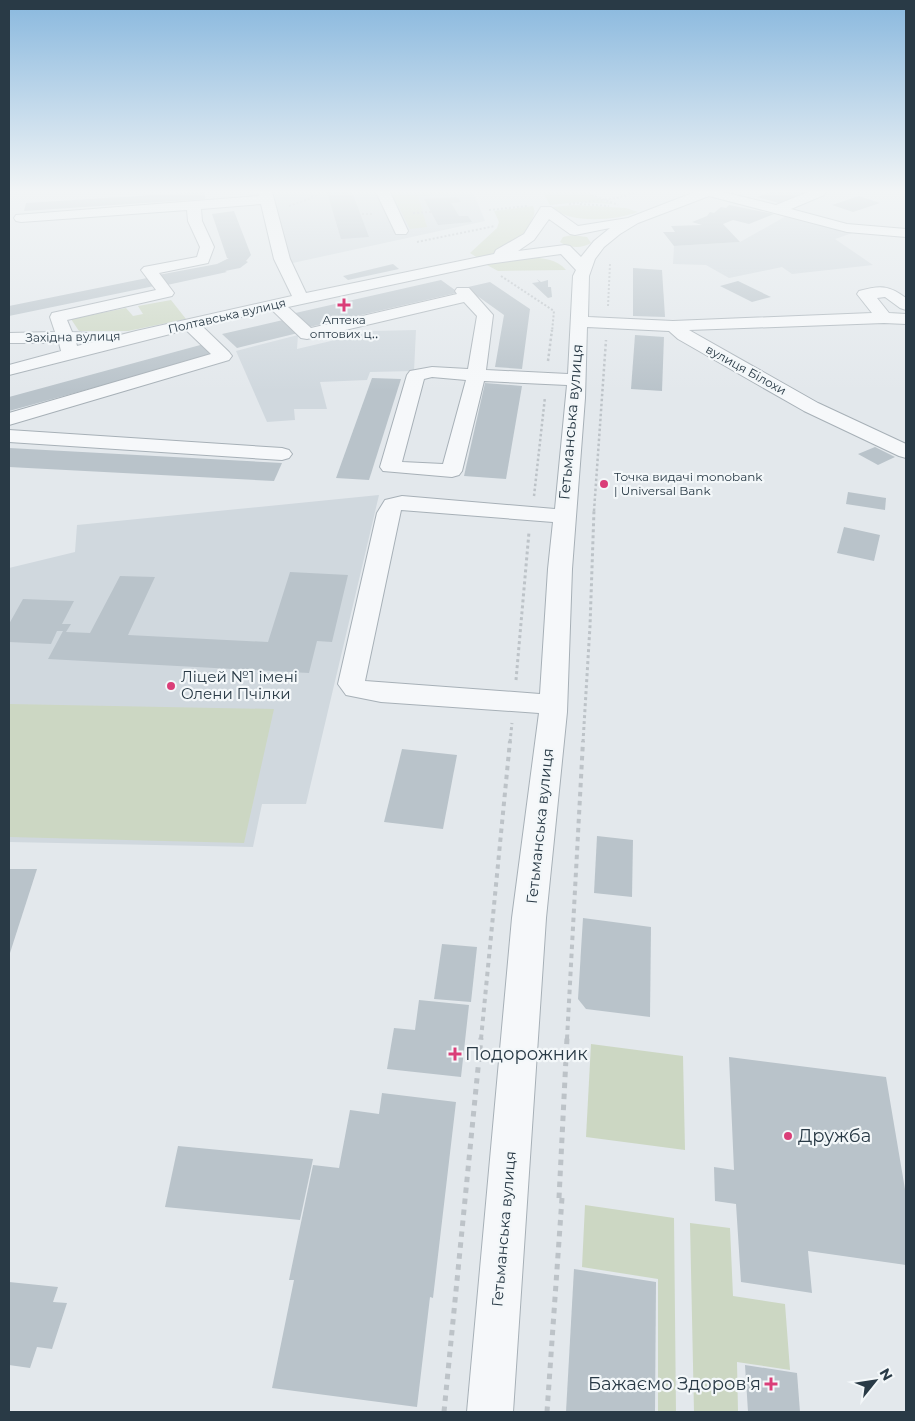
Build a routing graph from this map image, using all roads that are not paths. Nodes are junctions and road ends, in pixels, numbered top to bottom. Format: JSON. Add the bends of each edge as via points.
{"nodes":[{"id":1,"x":204,"y":258,"type":"edge"},
{"id":2,"x":282,"y":258,"type":"edge"},
{"id":3,"x":502,"y":258,"type":"edge"},
{"id":4,"x":506,"y":258,"type":"edge"},
{"id":5,"x":514,"y":258,"type":"edge"},
{"id":6,"x":560,"y":258,"type":"edge"},
{"id":7,"x":573,"y":258,"type":"edge"},
{"id":8,"x":590,"y":258,"type":"edge"},
{"id":9,"x":492,"y":266,"type":"junction"},
{"id":10,"x":583,"y":269,"type":"junction"},
{"id":11,"x":435,"y":271,"type":"junction"},
{"id":12,"x":464,"y":292,"type":"junction"},
{"id":13,"x":301,"y":299,"type":"junction"},
{"id":14,"x":276,"y":305,"type":"junction"},
{"id":15,"x":906,"y":305,"type":"edge"},
{"id":16,"x":884,"y":318,"type":"junction"},
{"id":17,"x":906,"y":319,"type":"edge"},
{"id":18,"x":579,"y":322,"type":"junction"},
{"id":19,"x":190,"y":324,"type":"junction"},
{"id":20,"x":672,"y":326,"type":"junction"},
{"id":21,"x":136,"y":336,"type":"junction"},
{"id":22,"x":64,"y":337,"type":"junction"},
{"id":23,"x":9,"y":338,"type":"edge"},
{"id":24,"x":71,"y":353,"type":"junction"},
{"id":25,"x":9,"y":370,"type":"edge"},
{"id":26,"x":476,"y":375,"type":"junction"},
{"id":27,"x":576,"y":389,"type":"junction"},
{"id":28,"x":9,"y":418,"type":"edge"},
{"id":29,"x":9,"y":436,"type":"edge"},
{"id":30,"x":906,"y":452,"type":"edge"},
{"id":31,"x":282,"y":454,"type":"dead end"},
{"id":32,"x":564,"y":516,"type":"junction"},
{"id":33,"x":553,"y":704,"type":"junction"},
{"id":34,"x":490,"y":1412,"type":"edge"}],
"edges":[{"from":1,"to":22,"type":"street","via":[[149,270],[166,293],[58,317]]},
{"from":2,"to":13,"type":"street"},
{"from":3,"to":9,"type":"street"},
{"from":4,"to":9,"type":"street"},
{"from":5,"to":9,"type":"street","name":"Полтавська вулиця"},
{"from":6,"to":10,"type":"street"},
{"from":7,"to":10,"type":"street"},
{"from":8,"to":10,"type":"street","name":"Гетьманська вулиця"},
{"from":9,"to":11,"type":"street","name":"Полтавська вулиця"},
{"from":10,"to":18,"type":"street","name":"Гетьманська вулиця"},
{"from":11,"to":12,"type":"street"},
{"from":11,"to":13,"type":"street","name":"Полтавська вулиця"},
{"from":12,"to":14,"type":"street","via":[[307,334]]},
{"from":12,"to":26,"type":"street","via":[[485,314]]},
{"from":13,"to":14,"type":"street","name":"Полтавська вулиця"},
{"from":14,"to":19,"type":"street","name":"Полтавська вулиця"},
{"from":15,"to":16,"type":"street","via":[[888,292],[865,294]]},
{"from":16,"to":17,"type":"street"},
{"from":16,"to":20,"type":"street"},
{"from":18,"to":20,"type":"street"},
{"from":18,"to":27,"type":"street","name":"Гетьманська вулиця"},
{"from":19,"to":21,"type":"street","name":"Полтавська вулиця"},
{"from":19,"to":28,"type":"street","via":[[223,356]]},
{"from":20,"to":30,"type":"street","name":"вулиця Білохи","via":[[811,407]]},
{"from":21,"to":22,"type":"street","name":"Західна вулиця"},
{"from":21,"to":24,"type":"street","name":"Полтавська вулиця"},
{"from":22,"to":23,"type":"street","name":"Західна вулиця"},
{"from":22,"to":24,"type":"street"},
{"from":24,"to":25,"type":"street","name":"Полтавська вулиця"},
{"from":26,"to":26,"type":"street","via":[[452,471],[390,467],[416,375],[432,372]]},
{"from":26,"to":27,"type":"street","via":[[547,378]]},
{"from":27,"to":32,"type":"street","name":"Гетьманська вулиця"},
{"from":29,"to":31,"type":"street"},
{"from":32,"to":33,"type":"street","name":"Гетьманська вулиця"},
{"from":32,"to":33,"type":"street","via":[[402,503],[393,506],[388,513],[351,684],[356,689],[381,693]]},
{"from":33,"to":34,"type":"street","name":"Гетьманська вулиця","via":[[529,918]]}]}
